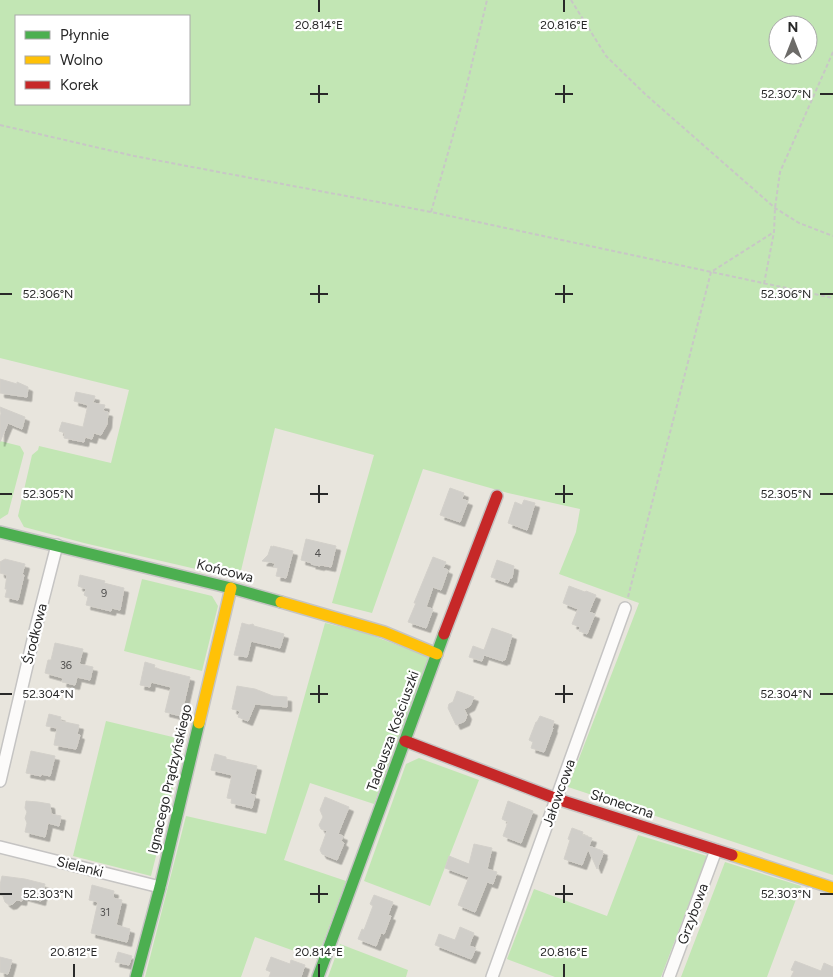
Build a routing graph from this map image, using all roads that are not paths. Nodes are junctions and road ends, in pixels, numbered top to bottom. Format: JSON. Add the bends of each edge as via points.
{"nodes":[{"id":1,"x":497,"y":496,"type":"dead end"},
{"id":2,"x":0,"y":532,"type":"edge"},
{"id":3,"x":57,"y":546,"type":"junction"},
{"id":4,"x":231,"y":588,"type":"junction"},
{"id":5,"x":625,"y":608,"type":"road end"},
{"id":6,"x":437,"y":654,"type":"junction"},
{"id":7,"x":405,"y":742,"type":"junction"},
{"id":8,"x":0,"y":780,"type":"edge"},
{"id":9,"x":557,"y":799,"type":"junction"},
{"id":10,"x":0,"y":847,"type":"edge"},
{"id":11,"x":716,"y":850,"type":"junction"},
{"id":12,"x":160,"y":887,"type":"junction"},
{"id":13,"x":833,"y":888,"type":"edge"},
{"id":14,"x":136,"y":977,"type":"edge"},
{"id":15,"x":318,"y":977,"type":"edge"},
{"id":16,"x":492,"y":977,"type":"edge"},
{"id":17,"x":669,"y":977,"type":"edge"}],
"edges":[{"from":1,"to":6,"type":"street","name":"Tadeusza Kościuszki"},
{"from":2,"to":3,"type":"street","name":"Końcowa"},
{"from":3,"to":4,"type":"street","name":"Końcowa"},
{"from":3,"to":8,"type":"street","name":"Środkowa"},
{"from":4,"to":6,"type":"street","name":"Końcowa","via":[[384,632]]},
{"from":4,"to":12,"type":"street","name":"Ignacego Prądzyńskiego"},
{"from":5,"to":9,"type":"street","name":"Jałowcowa"},
{"from":6,"to":7,"type":"street","name":"Tadeusza Kościuszki"},
{"from":7,"to":9,"type":"street","name":"Słoneczna"},
{"from":7,"to":15,"type":"street","name":"Tadeusza Kościuszki"},
{"from":9,"to":11,"type":"street","name":"Słoneczna"},
{"from":9,"to":16,"type":"street","name":"Jałowcowa"},
{"from":10,"to":12,"type":"street","name":"Sielanki"},
{"from":11,"to":13,"type":"street","name":"Słoneczna"},
{"from":11,"to":17,"type":"street","name":"Grzybowa"},
{"from":12,"to":14,"type":"street","name":"Ignacego Prądzyńskiego"}]}
